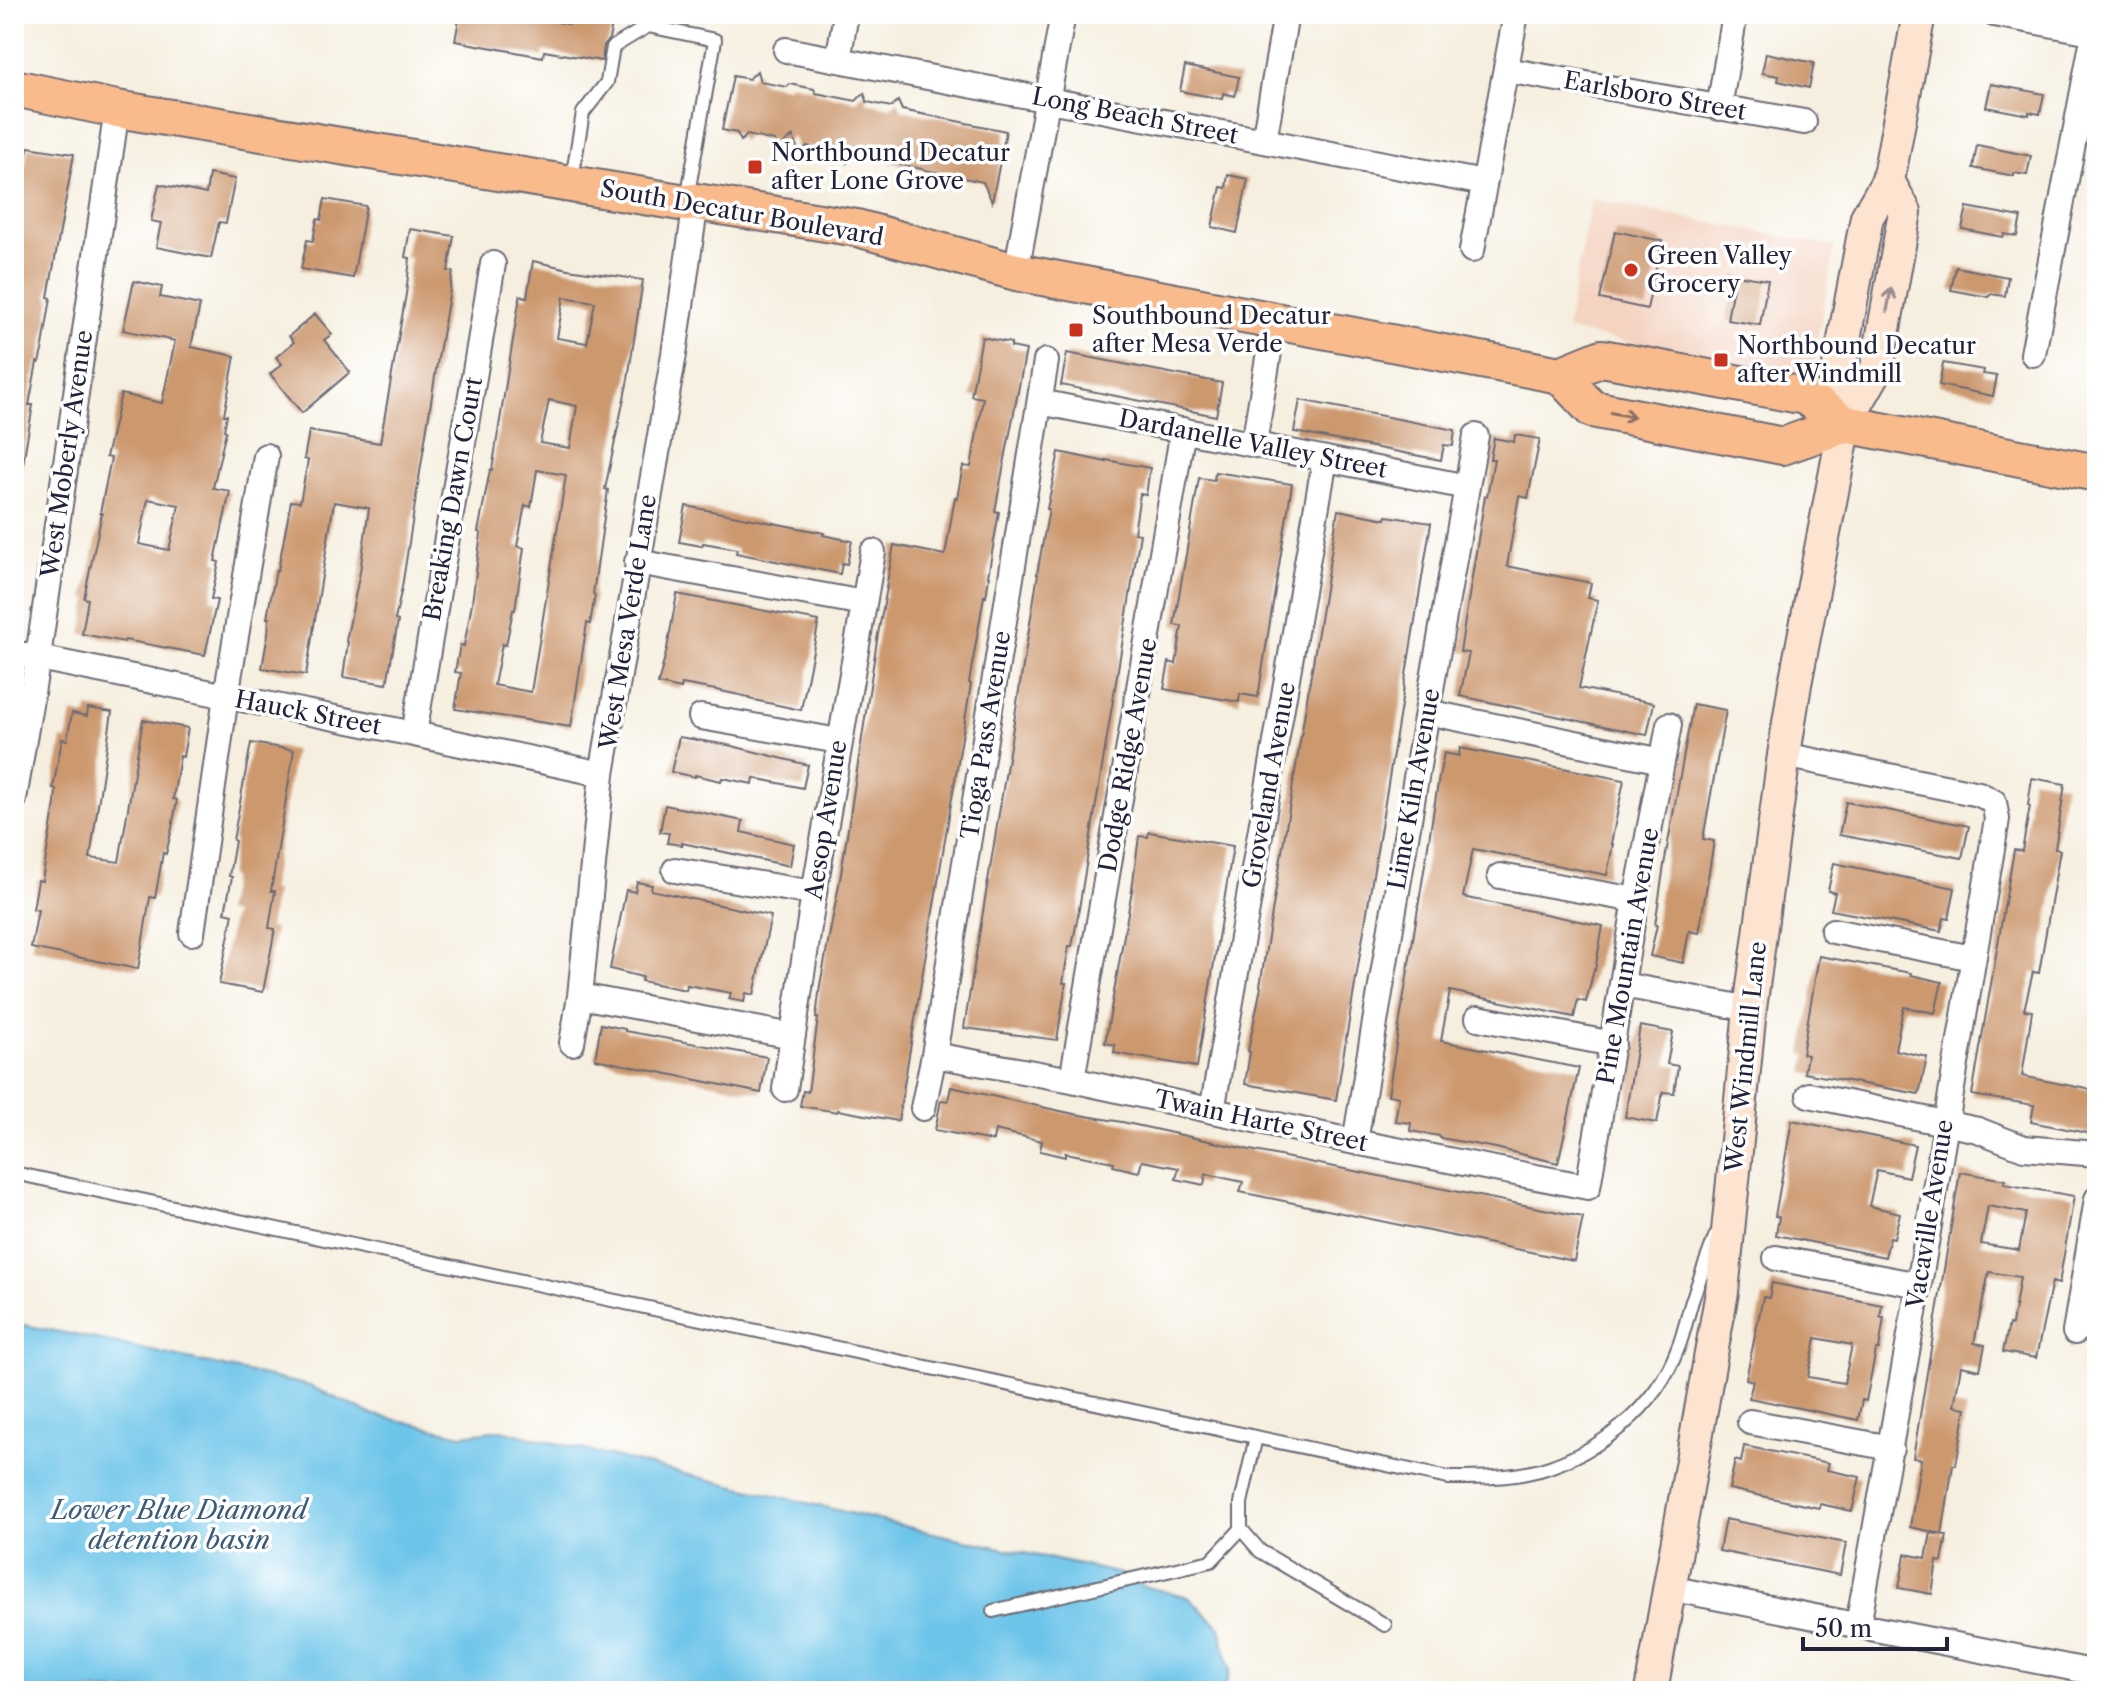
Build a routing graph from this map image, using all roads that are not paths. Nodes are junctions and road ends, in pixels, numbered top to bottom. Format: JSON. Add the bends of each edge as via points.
{"nodes":[{"id":1,"x":846,"y":14,"type":"edge"},
{"id":2,"x":1063,"y":14,"type":"edge"},
{"id":3,"x":1286,"y":14,"type":"edge"},
{"id":4,"x":1516,"y":14,"type":"edge"},
{"id":5,"x":1735,"y":14,"type":"edge"},
{"id":6,"x":1919,"y":14,"type":"edge"},
{"id":7,"x":1994,"y":14,"type":"edge"},
{"id":8,"x":2095,"y":33,"type":"edge"},
{"id":9,"x":786,"y":50,"type":"dead end"},
{"id":10,"x":838,"y":60,"type":"junction"},
{"id":11,"x":1506,"y":70,"type":"junction"},
{"id":12,"x":14,"y":88,"type":"edge"},
{"id":13,"x":1048,"y":99,"type":"junction"},
{"id":14,"x":1719,"y":108,"type":"junction"},
{"id":15,"x":117,"y":109,"type":"junction"},
{"id":16,"x":1804,"y":122,"type":"dead end"},
{"id":17,"x":1264,"y":141,"type":"junction"},
{"id":18,"x":1484,"y":183,"type":"junction"},
{"id":19,"x":571,"y":185,"type":"junction"},
{"id":20,"x":691,"y":202,"type":"junction"},
{"id":21,"x":1472,"y":250,"type":"dead end"},
{"id":22,"x":493,"y":264,"type":"dead end"},
{"id":23,"x":1016,"y":272,"type":"junction"},
{"id":24,"x":1274,"y":321,"type":"junction"},
{"id":25,"x":2033,"y":354,"type":"dead end"},
{"id":26,"x":1046,"y":361,"type":"dead end"},
{"id":27,"x":1560,"y":375,"type":"junction"},
{"id":28,"x":1040,"y":402,"type":"junction"},
{"id":29,"x":1845,"y":424,"type":"junction"},
{"id":30,"x":1183,"y":430,"type":"junction"},
{"id":31,"x":1476,"y":436,"type":"dead end"},
{"id":32,"x":1254,"y":444,"type":"junction"},
{"id":33,"x":266,"y":456,"type":"dead end"},
{"id":34,"x":1325,"y":459,"type":"junction"},
{"id":35,"x":2097,"y":473,"type":"edge"},
{"id":36,"x":1467,"y":487,"type":"junction"},
{"id":37,"x":873,"y":552,"type":"dead end"},
{"id":38,"x":637,"y":562,"type":"junction"},
{"id":39,"x":864,"y":603,"type":"junction"},
{"id":40,"x":26,"y":655,"type":"edge"},
{"id":41,"x":226,"y":696,"type":"junction"},
{"id":42,"x":1427,"y":712,"type":"junction"},
{"id":43,"x":701,"y":717,"type":"dead end"},
{"id":44,"x":1669,"y":725,"type":"dead end"},
{"id":45,"x":414,"y":734,"type":"junction"},
{"id":46,"x":839,"y":741,"type":"junction"},
{"id":47,"x":1784,"y":755,"type":"junction"},
{"id":48,"x":1662,"y":761,"type":"junction"},
{"id":49,"x":602,"y":774,"type":"junction"},
{"id":50,"x":14,"y":799,"type":"edge"},
{"id":51,"x":675,"y":870,"type":"dead end"},
{"id":52,"x":1500,"y":876,"type":"dead end"},
{"id":53,"x":814,"y":893,"type":"junction"},
{"id":54,"x":1636,"y":900,"type":"junction"},
{"id":55,"x":1833,"y":931,"type":"dead end"},
{"id":56,"x":192,"y":933,"type":"dead end"},
{"id":57,"x":1973,"y":958,"type":"junction"},
{"id":58,"x":1623,"y":985,"type":"junction"},
{"id":59,"x":580,"y":996,"type":"junction"},
{"id":60,"x":1750,"y":1009,"type":"junction"},
{"id":61,"x":1478,"y":1018,"type":"dead end"},
{"id":62,"x":793,"y":1036,"type":"junction"},
{"id":63,"x":572,"y":1043,"type":"dead end"},
{"id":64,"x":1613,"y":1044,"type":"junction"},
{"id":65,"x":934,"y":1055,"type":"junction"},
{"id":66,"x":1072,"y":1080,"type":"junction"},
{"id":67,"x":785,"y":1089,"type":"dead end"},
{"id":68,"x":1809,"y":1095,"type":"dead end"},
{"id":69,"x":923,"y":1108,"type":"dead end"},
{"id":70,"x":1212,"y":1111,"type":"junction"},
{"id":71,"x":1945,"y":1123,"type":"junction"},
{"id":72,"x":1355,"y":1142,"type":"junction"},
{"id":73,"x":2097,"y":1154,"type":"edge"},
{"id":74,"x":14,"y":1173,"type":"edge"},
{"id":75,"x":1588,"y":1187,"type":"joint"},
{"id":76,"x":1731,"y":1193,"type":"junction"},
{"id":77,"x":2097,"y":1199,"type":"edge"},
{"id":78,"x":1776,"y":1258,"type":"dead end"},
{"id":79,"x":1919,"y":1285,"type":"junction"},
{"id":80,"x":2075,"y":1332,"type":"dead end"},
{"id":81,"x":1750,"y":1422,"type":"dead end"},
{"id":82,"x":1256,"y":1437,"type":"junction"},
{"id":83,"x":1891,"y":1448,"type":"junction"},
{"id":84,"x":1241,"y":1529,"type":"junction"},
{"id":85,"x":1669,"y":1588,"type":"junction"},
{"id":86,"x":993,"y":1611,"type":"dead end"},
{"id":87,"x":1385,"y":1625,"type":"dead end"},
{"id":88,"x":1858,"y":1625,"type":"junction"},
{"id":89,"x":2097,"y":1673,"type":"edge"},
{"id":90,"x":1651,"y":1691,"type":"edge"}],
"edges":[{"from":1,"to":10,"type":"street"},
{"from":2,"to":13,"type":"street"},
{"from":3,"to":17,"type":"street"},
{"from":4,"to":11,"type":"street"},
{"from":5,"to":14,"type":"street"},
{"from":6,"to":29,"type":"street","name":"West Windmill Lane","via":[[1888,181],[1867,217],[1839,366]]},
{"from":7,"to":8,"type":"street"},
{"from":8,"to":25,"type":"street"},
{"from":9,"to":10,"type":"street","name":"Long Beach Street"},
{"from":10,"to":13,"type":"street","name":"Long Beach Street"},
{"from":11,"to":14,"type":"street","name":"Earlsboro Street"},
{"from":11,"to":18,"type":"street"},
{"from":12,"to":15,"type":"main road","name":"South Decatur Boulevard"},
{"from":13,"to":17,"type":"street","name":"Long Beach Street"},
{"from":13,"to":23,"type":"street"},
{"from":14,"to":16,"type":"street","name":"Earlsboro Street"},
{"from":15,"to":19,"type":"main road","name":"South Decatur Boulevard"},
{"from":15,"to":40,"type":"street","name":"West Moberly Avenue"},
{"from":17,"to":18,"type":"street","name":"Long Beach Street"},
{"from":18,"to":21,"type":"street"},
{"from":19,"to":20,"type":"main road","name":"South Decatur Boulevard"},
{"from":19,"to":20,"type":"lane","via":[[583,113],[607,82],[613,47],[648,26],[715,40]]},
{"from":20,"to":23,"type":"main road","name":"South Decatur Boulevard","via":[[857,228]]},
{"from":20,"to":38,"type":"street","name":"West Mesa Verde Lane","via":[[674,354]]},
{"from":22,"to":45,"type":"street","name":"Breaking Dawn Court"},
{"from":23,"to":24,"type":"main road","name":"South Decatur Boulevard"},
{"from":24,"to":27,"type":"main road","name":"South Decatur Boulevard"},
{"from":24,"to":32,"type":"street"},
{"from":26,"to":28,"type":"street","name":"Tioga Pass Avenue"},
{"from":27,"to":29,"type":"main road","via":[[1602,358],[1805,396]]},
{"from":27,"to":29,"type":"main road","one_way":true,"via":[[1592,409],[1783,446]]},
{"from":28,"to":30,"type":"street","name":"Dardanelle Valley Street"},
{"from":28,"to":65,"type":"street","name":"Tioga Pass Avenue"},
{"from":29,"to":35,"type":"main road"},
{"from":29,"to":47,"type":"street","name":"West Windmill Lane"},
{"from":30,"to":32,"type":"street","name":"Dardanelle Valley Street"},
{"from":30,"to":66,"type":"street","name":"Dodge Ridge Avenue"},
{"from":31,"to":36,"type":"street","name":"Lime Kiln Avenue"},
{"from":32,"to":34,"type":"street","name":"Dardanelle Valley Street"},
{"from":33,"to":41,"type":"street"},
{"from":34,"to":36,"type":"street","name":"Dardanelle Valley Street"},
{"from":34,"to":70,"type":"street","name":"Groveland Avenue"},
{"from":36,"to":42,"type":"street","name":"Lime Kiln Avenue"},
{"from":37,"to":39,"type":"street","name":"Aesop Avenue"},
{"from":38,"to":39,"type":"street"},
{"from":38,"to":49,"type":"street","name":"West Mesa Verde Lane"},
{"from":39,"to":46,"type":"street","name":"Aesop Avenue"},
{"from":40,"to":41,"type":"street","name":"Hauck Street"},
{"from":40,"to":50,"type":"street","name":"West Moberly Avenue"},
{"from":41,"to":45,"type":"street","name":"Hauck Street"},
{"from":41,"to":56,"type":"street"},
{"from":42,"to":48,"type":"street"},
{"from":42,"to":72,"type":"street","name":"Lime Kiln Avenue"},
{"from":43,"to":46,"type":"street"},
{"from":44,"to":48,"type":"street","name":"Pine Mountain Avenue"},
{"from":45,"to":49,"type":"street","name":"Hauck Street"},
{"from":46,"to":53,"type":"street","name":"Aesop Avenue"},
{"from":47,"to":57,"type":"street","name":"Vacaville Avenue","via":[[1979,794],[1994,802],[1997,819]]},
{"from":47,"to":60,"type":"street","name":"West Windmill Lane"},
{"from":48,"to":54,"type":"street","name":"Pine Mountain Avenue"},
{"from":49,"to":59,"type":"street","name":"West Mesa Verde Lane"},
{"from":51,"to":53,"type":"street"},
{"from":52,"to":54,"type":"street"},
{"from":53,"to":62,"type":"street","name":"Aesop Avenue"},
{"from":54,"to":58,"type":"street","name":"Pine Mountain Avenue"},
{"from":55,"to":57,"type":"street"},
{"from":57,"to":71,"type":"street","name":"Vacaville Avenue"},
{"from":58,"to":60,"type":"street"},
{"from":58,"to":64,"type":"street","name":"Pine Mountain Avenue"},
{"from":59,"to":62,"type":"street"},
{"from":59,"to":63,"type":"street","name":"West Mesa Verde Lane"},
{"from":60,"to":76,"type":"street","name":"West Windmill Lane"},
{"from":61,"to":64,"type":"street"},
{"from":62,"to":67,"type":"street","name":"Aesop Avenue"},
{"from":64,"to":75,"type":"street","name":"Pine Mountain Avenue"},
{"from":65,"to":66,"type":"street","name":"Twain Harte Street"},
{"from":65,"to":69,"type":"street","name":"Tioga Pass Avenue"},
{"from":66,"to":70,"type":"street","name":"Twain Harte Street"},
{"from":68,"to":71,"type":"street"},
{"from":70,"to":72,"type":"street","name":"Twain Harte Street"},
{"from":71,"to":73,"type":"street","via":[[2024,1148]]},
{"from":71,"to":79,"type":"street","name":"Vacaville Avenue"},
{"from":72,"to":75,"type":"street","name":"Twain Harte Street"},
{"from":74,"to":82,"type":"lane"},
{"from":76,"to":82,"type":"lane","via":[[1678,1350],[1655,1394],[1620,1429],[1581,1453],[1540,1469],[1491,1478],[1448,1478]]},
{"from":76,"to":85,"type":"street","name":"West Windmill Lane","via":[[1722,1292]]},
{"from":77,"to":80,"type":"street"},
{"from":78,"to":79,"type":"street"},
{"from":79,"to":83,"type":"street","name":"Vacaville Avenue"},
{"from":81,"to":83,"type":"street"},
{"from":82,"to":84,"type":"lane","via":[[1241,1503]]},
{"from":83,"to":88,"type":"street","name":"Vacaville Avenue"},
{"from":84,"to":86,"type":"lane","via":[[1211,1561]]},
{"from":84,"to":87,"type":"lane","via":[[1260,1551]]},
{"from":85,"to":88,"type":"street"},
{"from":85,"to":90,"type":"street","name":"West Windmill Lane"},
{"from":88,"to":89,"type":"street"}]}
